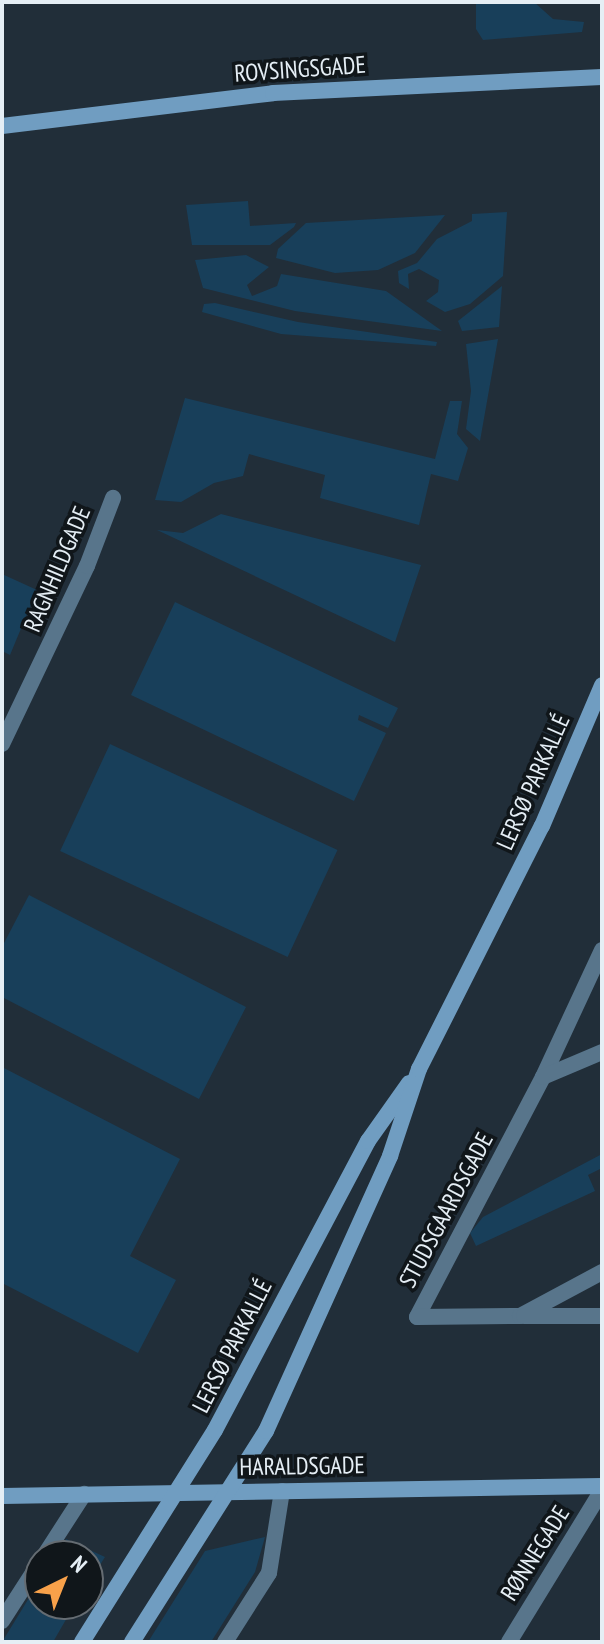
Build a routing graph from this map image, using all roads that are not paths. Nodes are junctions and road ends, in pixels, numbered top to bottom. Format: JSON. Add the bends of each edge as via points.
{"nodes":[{"id":1,"x":602,"y":77,"type":"edge"},
{"id":2,"x":2,"y":126,"type":"edge"},
{"id":3,"x":113,"y":498,"type":"dead end"},
{"id":4,"x":602,"y":685,"type":"edge"},
{"id":5,"x":2,"y":744,"type":"edge"},
{"id":6,"x":602,"y":950,"type":"edge"},
{"id":7,"x":602,"y":1052,"type":"edge"},
{"id":8,"x":419,"y":1069,"type":"junction"},
{"id":9,"x":543,"y":1077,"type":"junction"},
{"id":10,"x":602,"y":1272,"type":"edge"},
{"id":11,"x":520,"y":1316,"type":"junction"},
{"id":12,"x":602,"y":1316,"type":"edge"},
{"id":13,"x":602,"y":1488,"type":"edge"},
{"id":14,"x":228,"y":1491,"type":"junction"},
{"id":15,"x":282,"y":1491,"type":"junction"},
{"id":16,"x":176,"y":1492,"type":"junction"},
{"id":17,"x":84,"y":1494,"type":"junction"},
{"id":18,"x":2,"y":1496,"type":"edge"},
{"id":19,"x":54,"y":1540,"type":"edge"},
{"id":20,"x":24,"y":1587,"type":"edge"},
{"id":21,"x":2,"y":1621,"type":"edge"},
{"id":22,"x":82,"y":1642,"type":"edge"},
{"id":23,"x":132,"y":1642,"type":"edge"},
{"id":24,"x":225,"y":1642,"type":"edge"},
{"id":25,"x":509,"y":1642,"type":"edge"}],
"edges":[{"from":1,"to":2,"type":"street","name":"ROVSINGSGADE","via":[[273,93]]},
{"from":3,"to":5,"type":"street","name":"RAGNHILDGADE","via":[[87,566]]},
{"from":4,"to":8,"type":"street","name":"LERSØ PARKALLÉ","via":[[542,826]]},
{"from":6,"to":9,"type":"street","name":"STUDSGAARDSGADE"},
{"from":7,"to":9,"type":"street"},
{"from":8,"to":14,"type":"street","name":"LERSØ PARKALLÉ","via":[[390,1156],[310,1338],[266,1431]]},
{"from":8,"to":16,"type":"street","name":"LERSØ PARKALLÉ","via":[[368,1141],[215,1430]]},
{"from":9,"to":11,"type":"street","name":"STUDSGAARDSGADE","via":[[417,1317]]},
{"from":10,"to":11,"type":"street","name":"STUDSGAARDSGADE"},
{"from":11,"to":12,"type":"street","name":"STUDSGAARDSGADE"},
{"from":13,"to":15,"type":"street","name":"HARALDSGADE"},
{"from":13,"to":25,"type":"street","name":"RØNNEGADE"},
{"from":14,"to":15,"type":"street","name":"HARALDSGADE"},
{"from":14,"to":16,"type":"street","name":"HARALDSGADE"},
{"from":14,"to":23,"type":"street","name":"LERSØ PARKALLÉ"},
{"from":15,"to":24,"type":"street","via":[[269,1573]]},
{"from":16,"to":17,"type":"street","name":"HARALDSGADE"},
{"from":16,"to":22,"type":"street","name":"LERSØ PARKALLÉ"},
{"from":17,"to":18,"type":"street","name":"HARALDSGADE"},
{"from":17,"to":19,"type":"street"},
{"from":20,"to":21,"type":"street"}]}
